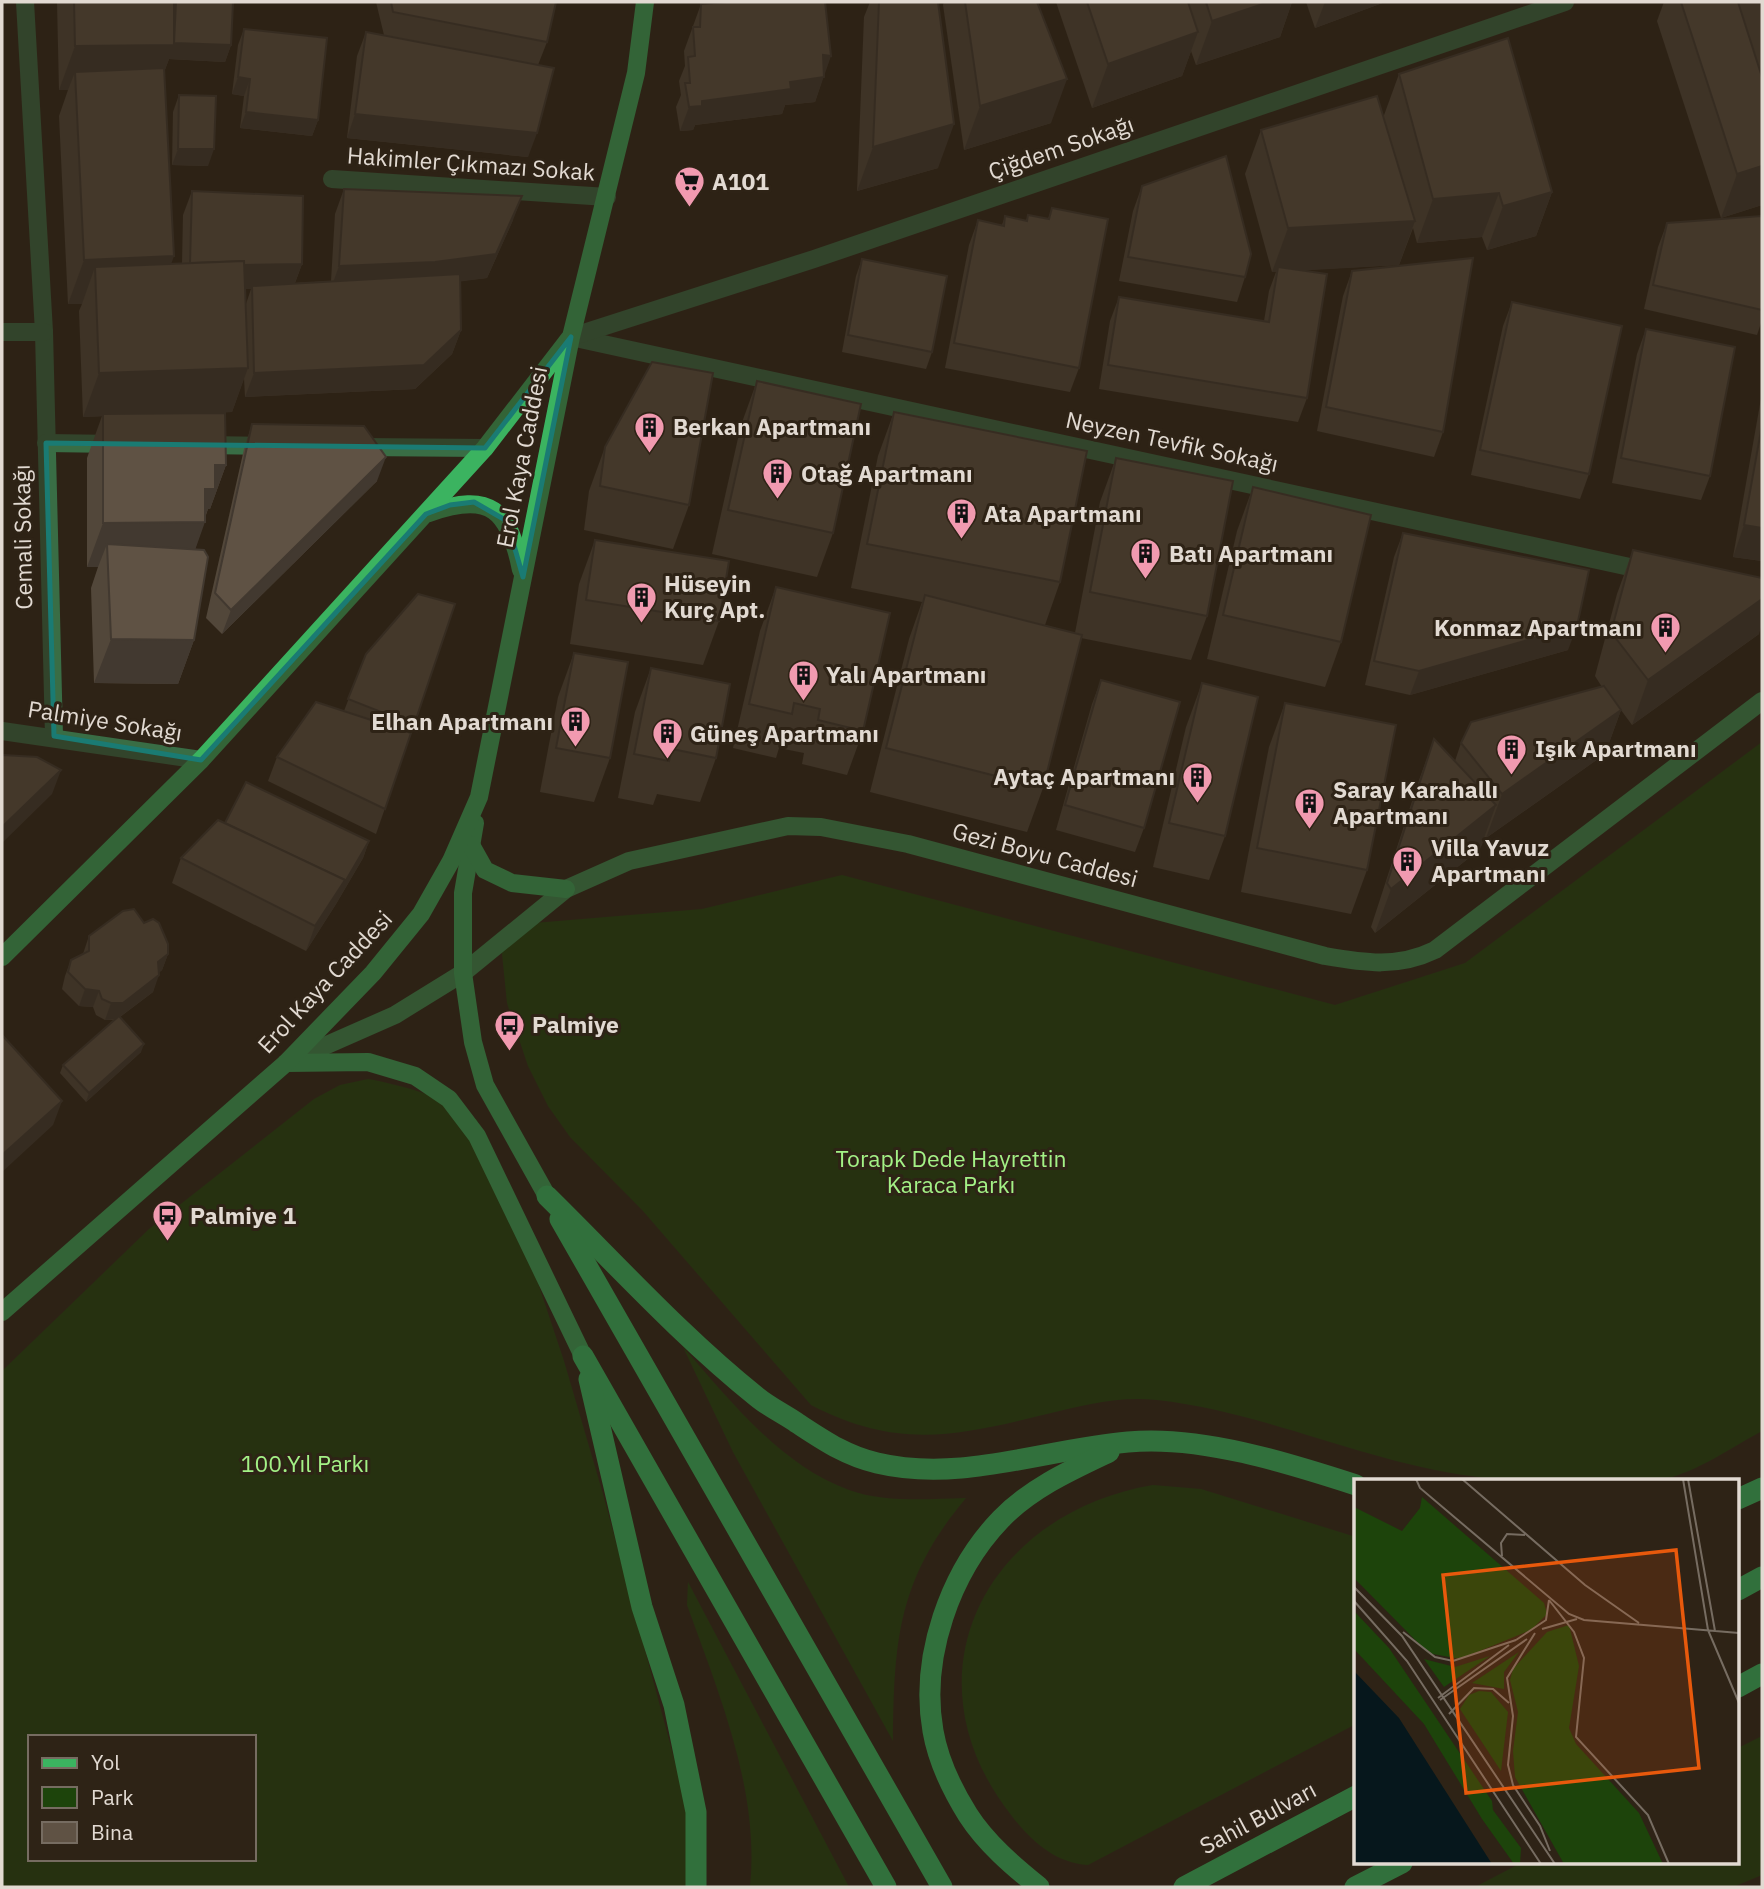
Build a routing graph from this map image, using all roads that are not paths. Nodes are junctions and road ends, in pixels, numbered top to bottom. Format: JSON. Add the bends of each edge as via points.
{"nodes":[{"id":1,"x":25,"y":2,"type":"edge"},
{"id":2,"x":645,"y":2,"type":"edge"},
{"id":3,"x":1565,"y":2,"type":"edge"},
{"id":4,"x":332,"y":179,"type":"dead end"},
{"id":5,"x":607,"y":197,"type":"junction"},
{"id":6,"x":2,"y":332,"type":"edge"},
{"id":7,"x":44,"y":332,"type":"junction"},
{"id":8,"x":571,"y":337,"type":"junction"},
{"id":9,"x":46,"y":443,"type":"junction"},
{"id":10,"x":128,"y":444,"type":"edge"},
{"id":11,"x":183,"y":444,"type":"edge"},
{"id":12,"x":279,"y":446,"type":"edge"},
{"id":13,"x":334,"y":446,"type":"edge"},
{"id":14,"x":485,"y":448,"type":"junction"},
{"id":15,"x":426,"y":514,"type":"junction"},
{"id":16,"x":1668,"y":575,"type":"edge"},
{"id":17,"x":523,"y":577,"type":"junction"},
{"id":18,"x":1762,"y":701,"type":"edge"},
{"id":19,"x":2,"y":731,"type":"edge"},
{"id":20,"x":54,"y":736,"type":"junction"},
{"id":21,"x":201,"y":760,"type":"junction"},
{"id":22,"x":479,"y":797,"type":"junction"},
{"id":23,"x":471,"y":845,"type":"junction"},
{"id":24,"x":566,"y":889,"type":"junction"},
{"id":25,"x":2,"y":957,"type":"edge"},
{"id":26,"x":463,"y":973,"type":"junction"},
{"id":27,"x":286,"y":1063,"type":"junction"},
{"id":28,"x":547,"y":1196,"type":"junction"},
{"id":29,"x":2,"y":1311,"type":"edge"},
{"id":30,"x":583,"y":1356,"type":"junction"},
{"id":31,"x":1130,"y":1442,"type":"junction"},
{"id":32,"x":1354,"y":1484,"type":"edge"},
{"id":33,"x":1762,"y":1488,"type":"edge"},
{"id":34,"x":1740,"y":1498,"type":"edge"},
{"id":35,"x":1762,"y":1577,"type":"edge"},
{"id":36,"x":1740,"y":1589,"type":"edge"},
{"id":37,"x":1762,"y":1674,"type":"edge"},
{"id":38,"x":1740,"y":1686,"type":"edge"},
{"id":39,"x":1354,"y":1797,"type":"edge"},
{"id":40,"x":1400,"y":1864,"type":"edge"},
{"id":41,"x":696,"y":1887,"type":"edge"},
{"id":42,"x":886,"y":1887,"type":"edge"},
{"id":43,"x":942,"y":1887,"type":"edge"},
{"id":44,"x":1039,"y":1887,"type":"edge"},
{"id":45,"x":1184,"y":1887,"type":"edge"},
{"id":46,"x":1355,"y":1887,"type":"edge"}],
"edges":[{"from":1,"to":7,"type":"street","name":"Cemali Sokağı"},
{"from":2,"to":5,"type":"main road","name":"Erol Kaya Caddesi","via":[[636,73]]},
{"from":3,"to":8,"type":"street","name":"Çiğdem Sokağı","via":[[814,259]]},
{"from":4,"to":5,"type":"street","name":"Hakimler Çıkmazı Sokak"},
{"from":5,"to":8,"type":"main road","name":"Erol Kaya Caddesi"},
{"from":6,"to":7,"type":"street"},
{"from":7,"to":9,"type":"street","name":"Cemali Sokağı"},
{"from":8,"to":14,"type":"main road","name":"Erol Kaya Caddesi"},
{"from":8,"to":16,"type":"street","name":"Neyzen Tevfik Sokağı"},
{"from":8,"to":17,"type":"main road","name":"Erol Kaya Caddesi"},
{"from":9,"to":10,"type":"street"},
{"from":9,"to":20,"type":"street","name":"Cemali Sokağı"},
{"from":11,"to":12,"type":"street"},
{"from":13,"to":14,"type":"street"},
{"from":14,"to":15,"type":"main road","name":"Erol Kaya Caddesi"},
{"from":15,"to":17,"type":"main road","via":[[474,502],[492,508],[507,521]]},
{"from":15,"to":21,"type":"main road","name":"Erol Kaya Caddesi"},
{"from":17,"to":22,"type":"main road","name":"Erol Kaya Caddesi"},
{"from":18,"to":24,"type":"street","name":"Gezi Boyu Caddesi","via":[[1435,950],[1412,961],[1365,963],[1325,956],[908,844],[821,827],[788,826],[629,861]]},
{"from":19,"to":20,"type":"street","name":"Palmiye Sokağı"},
{"from":20,"to":21,"type":"street","name":"Palmiye Sokağı"},
{"from":21,"to":25,"type":"main road","name":"Erol Kaya Caddesi"},
{"from":22,"to":23,"type":"main road"},
{"from":22,"to":27,"type":"main road","name":"Erol Kaya Caddesi","via":[[421,914],[373,973]]},
{"from":23,"to":24,"type":"main road","via":[[485,870],[512,883]]},
{"from":23,"to":26,"type":"main road","via":[[463,893]]},
{"from":24,"to":26,"type":"street","name":"Gezi Boyu Caddesi"},
{"from":26,"to":27,"type":"street","name":"Gezi Boyu Caddesi","via":[[395,1014]]},
{"from":26,"to":28,"type":"main road","via":[[485,1086]]},
{"from":27,"to":29,"type":"main road","name":"Erol Kaya Caddesi"},
{"from":27,"to":30,"type":"main road","via":[[368,1062],[415,1076],[449,1100],[477,1136]]},
{"from":28,"to":31,"type":"highway","via":[[759,1399],[837,1450],[876,1463],[919,1469],[972,1467]]},
{"from":28,"to":43,"type":"highway"},
{"from":30,"to":41,"type":"highway","via":[[642,1607],[674,1705],[696,1812]]},
{"from":30,"to":42,"type":"highway"},
{"from":31,"to":32,"type":"highway","via":[[1188,1444]]},
{"from":31,"to":44,"type":"highway","via":[[1034,1491],[1002,1518],[976,1548],[956,1584],[934,1659],[933,1732],[947,1774],[969,1816],[996,1850]]},
{"from":33,"to":34,"type":"highway"},
{"from":35,"to":36,"type":"highway"},
{"from":37,"to":38,"type":"highway"},
{"from":39,"to":45,"type":"highway","name":"Sahil Bulvarı"},
{"from":40,"to":46,"type":"highway"}]}
